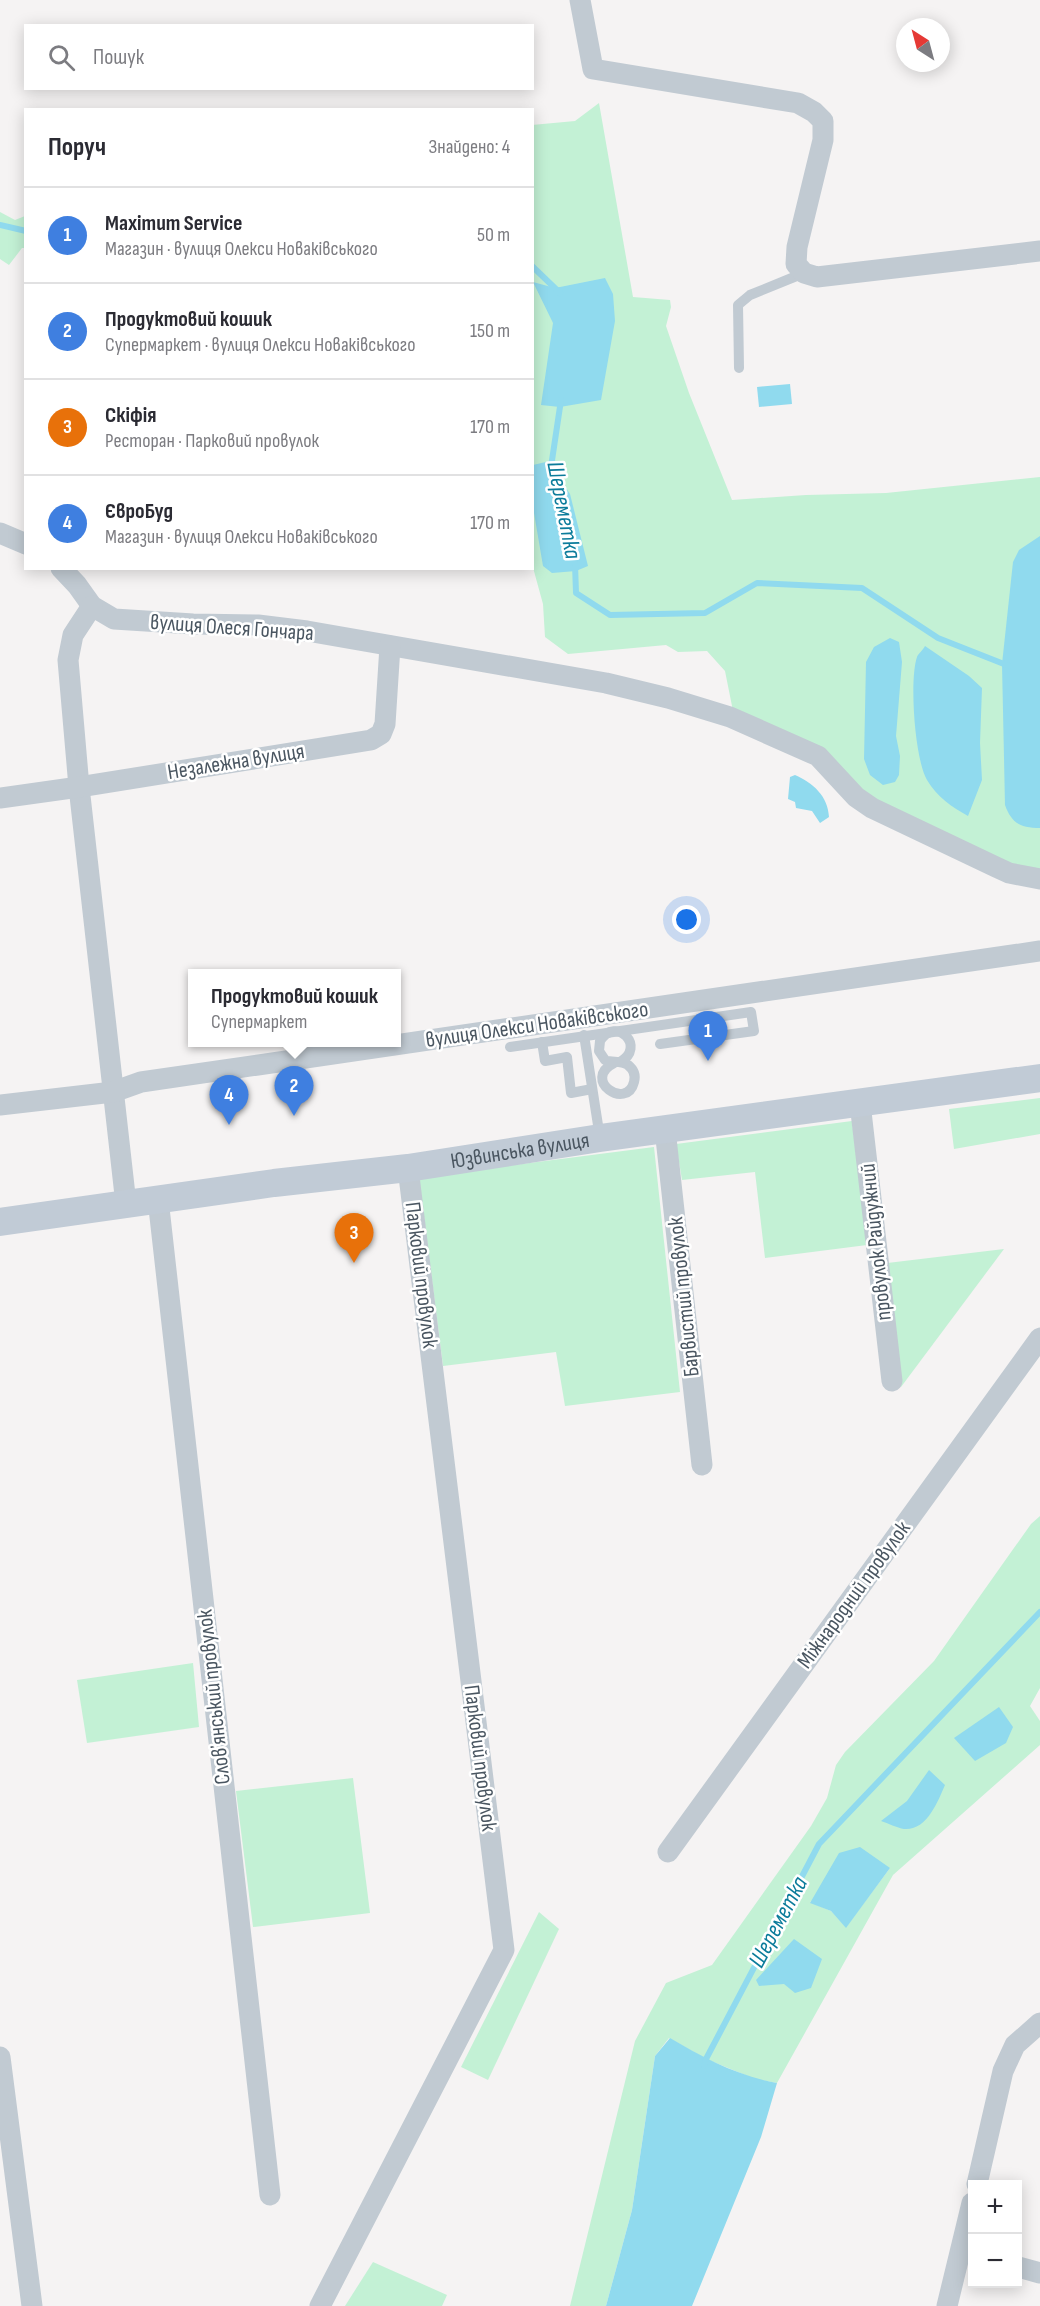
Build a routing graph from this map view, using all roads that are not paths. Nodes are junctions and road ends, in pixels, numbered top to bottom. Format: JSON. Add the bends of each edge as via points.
{"nodes":[{"id":1,"x":580,"y":0,"type":"edge"},
{"id":2,"x":1040,"y":251,"type":"edge"},
{"id":3,"x":804,"y":273,"type":"junction"},
{"id":4,"x":739,"y":368,"type":"dead end"},
{"id":5,"x":0,"y":533,"type":"edge"},
{"id":6,"x":24,"y":543,"type":"edge"},
{"id":7,"x":63,"y":570,"type":"edge"},
{"id":8,"x":92,"y":606,"type":"junction"},
{"id":9,"x":390,"y":646,"type":"junction"},
{"id":10,"x":79,"y":788,"type":"junction"},
{"id":11,"x":0,"y":798,"type":"edge"},
{"id":12,"x":1040,"y":879,"type":"edge"},
{"id":13,"x":1040,"y":951,"type":"edge"},
{"id":14,"x":612,"y":1031,"type":"junction"},
{"id":15,"x":584,"y":1035,"type":"junction"},
{"id":16,"x":542,"y":1042,"type":"junction"},
{"id":17,"x":401,"y":1044,"type":"edge"},
{"id":18,"x":660,"y":1044,"type":"dead end"},
{"id":19,"x":381,"y":1047,"type":"edge"},
{"id":20,"x":510,"y":1047,"type":"dead end"},
{"id":21,"x":1040,"y":1078,"type":"edge"},
{"id":22,"x":592,"y":1089,"type":"junction"},
{"id":23,"x":113,"y":1092,"type":"junction"},
{"id":24,"x":860,"y":1104,"type":"junction"},
{"id":25,"x":0,"y":1105,"type":"edge"},
{"id":26,"x":665,"y":1130,"type":"junction"},
{"id":27,"x":600,"y":1138,"type":"junction"},
{"id":28,"x":408,"y":1168,"type":"junction"},
{"id":29,"x":158,"y":1199,"type":"junction"},
{"id":30,"x":126,"y":1204,"type":"junction"},
{"id":31,"x":0,"y":1222,"type":"edge"},
{"id":32,"x":1040,"y":1338,"type":"edge"},
{"id":33,"x":892,"y":1381,"type":"dead end"},
{"id":34,"x":702,"y":1465,"type":"dead end"},
{"id":35,"x":668,"y":1852,"type":"dead end"},
{"id":36,"x":1040,"y":2023,"type":"edge"},
{"id":37,"x":0,"y":2057,"type":"edge"},
{"id":38,"x":978,"y":2180,"type":"edge"},
{"id":39,"x":270,"y":2195,"type":"dead end"},
{"id":40,"x":969,"y":2234,"type":"edge"},
{"id":41,"x":967,"y":2254,"type":"edge"},
{"id":42,"x":1022,"y":2268,"type":"edge"},
{"id":43,"x":1040,"y":2273,"type":"edge"},
{"id":44,"x":32,"y":2306,"type":"edge"},
{"id":45,"x":320,"y":2306,"type":"edge"},
{"id":46,"x":946,"y":2306,"type":"edge"}],
"edges":[{"from":1,"to":3,"type":"street","via":[[593,69],[798,103],[823,121],[823,140],[797,247],[796,264]]},
{"from":2,"to":3,"type":"street","via":[[817,277]]},
{"from":3,"to":4,"type":"lane","via":[[750,295],[738,305]]},
{"from":5,"to":6,"type":"street"},
{"from":7,"to":8,"type":"street","name":"вулиця Олеся Гончара"},
{"from":8,"to":9,"type":"street","name":"вулиця Олеся Гончара","via":[[125,621],[281,627]]},
{"from":8,"to":10,"type":"street","via":[[73,635],[68,660]]},
{"from":9,"to":10,"type":"street","name":"Незалежна вулиця","via":[[385,724],[381,734],[371,740]]},
{"from":9,"to":12,"type":"street","name":"вулиця Олеся Гончара","via":[[606,683],[730,717],[818,756],[856,797],[872,808],[1003,870]]},
{"from":10,"to":11,"type":"street","name":"Незалежна вулиця"},
{"from":10,"to":23,"type":"street"},
{"from":13,"to":17,"type":"street","name":"вулиця Олекси Новаківського"},
{"from":14,"to":14,"type":"lane","via":[[603,1036],[598,1046],[605,1060],[617,1062],[628,1056],[631,1046],[626,1036]]},
{"from":14,"to":15,"type":"lane"},
{"from":14,"to":18,"type":"lane","via":[[751,1012],[754,1031]]},
{"from":15,"to":16,"type":"lane"},
{"from":15,"to":22,"type":"lane"},
{"from":16,"to":20,"type":"lane"},
{"from":16,"to":22,"type":"lane","via":[[544,1061],[567,1057],[572,1093]]},
{"from":19,"to":23,"type":"street","name":"вулиця Олекси Новаківського","via":[[141,1082]]},
{"from":21,"to":24,"type":"main road","name":"Юзвинська вулиця"},
{"from":22,"to":27,"type":"lane"},
{"from":23,"to":25,"type":"street","name":"вулиця Олекси Новаківського"},
{"from":23,"to":30,"type":"street"},
{"from":24,"to":26,"type":"main road","name":"Юзвинська вулиця"},
{"from":24,"to":33,"type":"street","name":"провулок Райдужний"},
{"from":26,"to":27,"type":"main road","name":"Юзвинська вулиця"},
{"from":26,"to":34,"type":"street","name":"Барвистий провулок"},
{"from":27,"to":28,"type":"main road","name":"Юзвинська вулиця"},
{"from":28,"to":29,"type":"main road","name":"Юзвинська вулиця"},
{"from":28,"to":45,"type":"street","name":"Парковий провулок","via":[[504,1950]]},
{"from":29,"to":30,"type":"main road","name":"Юзвинська вулиця"},
{"from":29,"to":39,"type":"street","name":"Словʼянський провулок"},
{"from":30,"to":31,"type":"main road","name":"Юзвинська вулиця"},
{"from":32,"to":35,"type":"street","name":"Міжнародний провулок"},
{"from":36,"to":38,"type":"street","via":[[1015,2045],[1003,2071]]},
{"from":37,"to":44,"type":"street"},
{"from":40,"to":41,"type":"street"},
{"from":41,"to":46,"type":"street"},
{"from":42,"to":43,"type":"street"}]}
